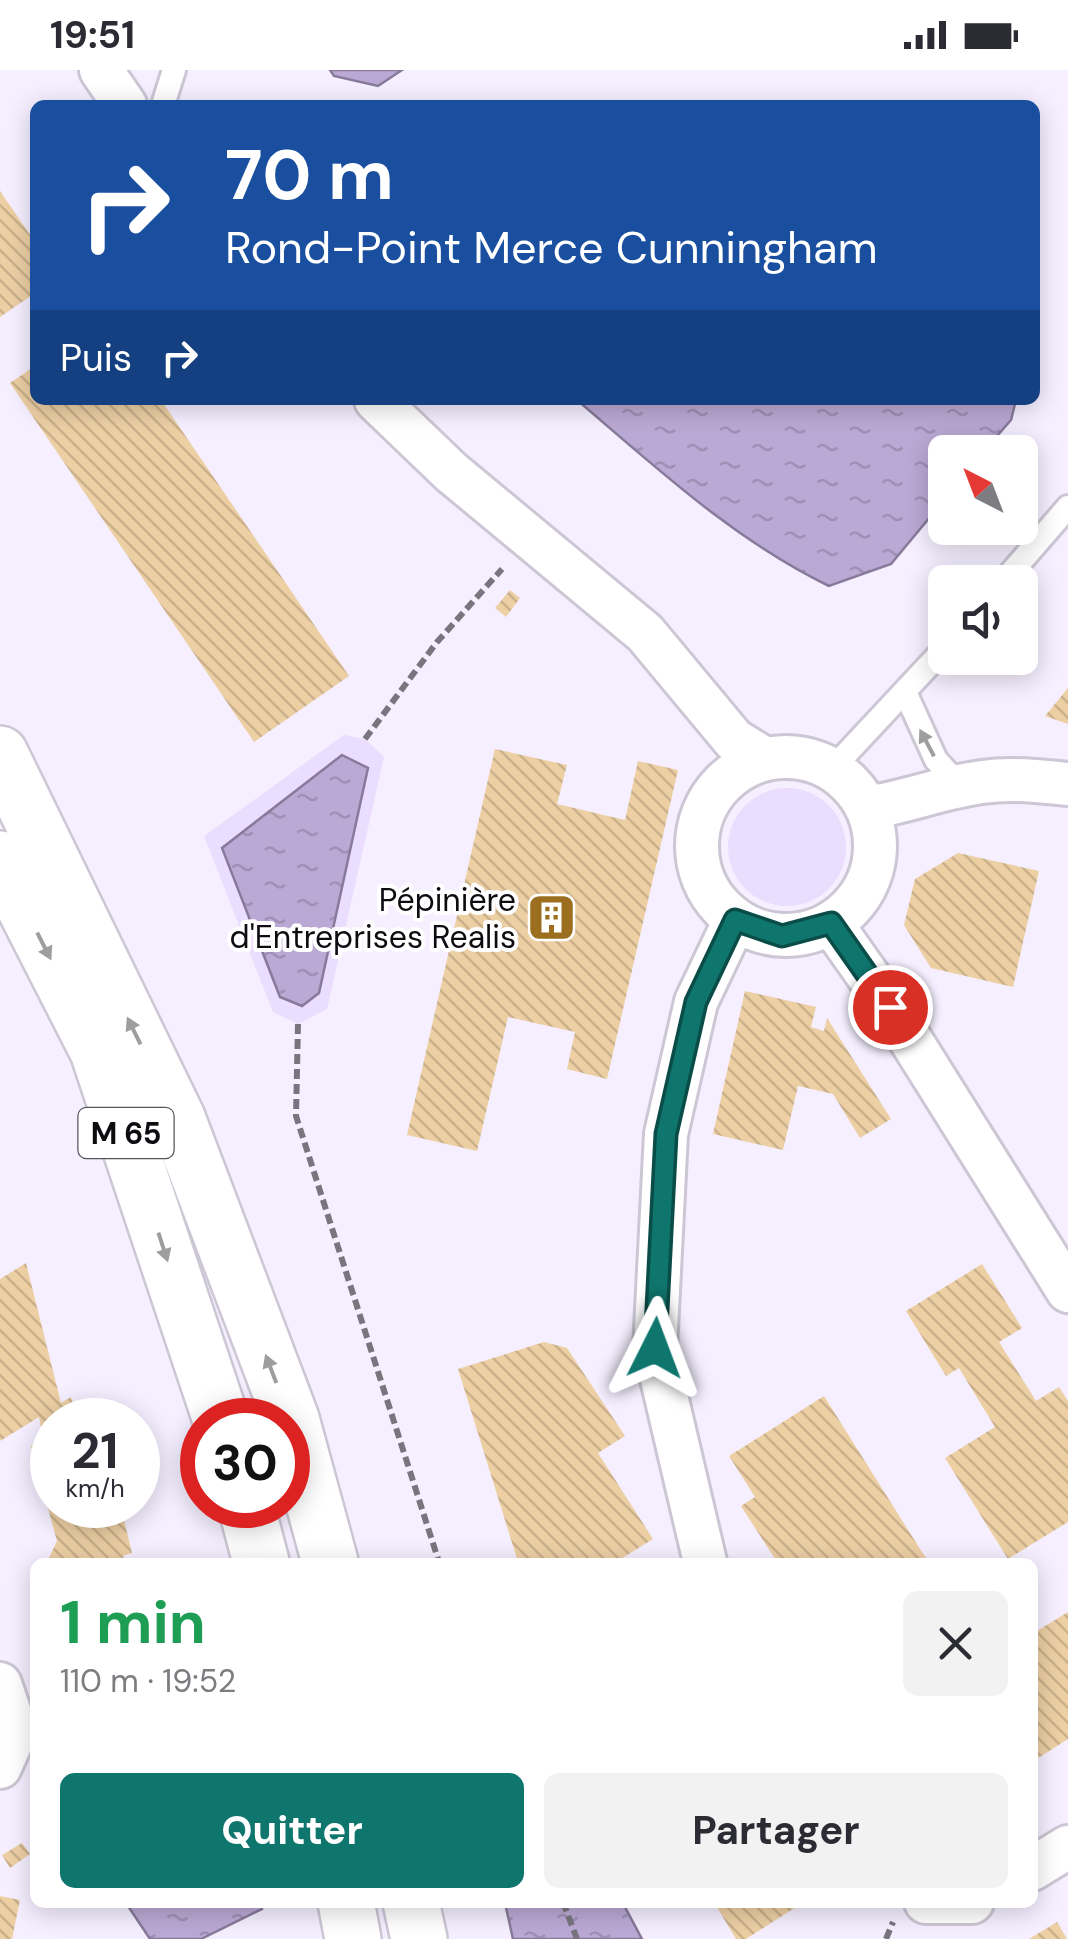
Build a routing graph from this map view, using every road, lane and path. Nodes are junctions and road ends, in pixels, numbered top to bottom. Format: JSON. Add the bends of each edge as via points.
{"nodes":[{"id":1,"x":100,"y":70,"type":"edge"},
{"id":2,"x":174,"y":70,"type":"edge"},
{"id":3,"x":121,"y":100,"type":"edge"},
{"id":4,"x":164,"y":100,"type":"edge"},
{"id":5,"x":382,"y":405,"type":"edge"},
{"id":6,"x":1068,"y":507,"type":"edge"},
{"id":7,"x":530,"y":538,"type":"junction"},
{"id":8,"x":1019,"y":565,"type":"edge"},
{"id":9,"x":928,"y":667,"type":"edge"},
{"id":10,"x":905,"y":692,"type":"junction"},
{"id":11,"x":692,"y":694,"type":"junction"},
{"id":12,"x":366,"y":739,"type":"dead end"},
{"id":13,"x":0,"y":754,"type":"edge"},
{"id":14,"x":764,"y":759,"type":"junction"},
{"id":15,"x":832,"y":769,"type":"junction"},
{"id":16,"x":1068,"y":784,"type":"edge"},
{"id":17,"x":961,"y":787,"type":"junction"},
{"id":18,"x":717,"y":789,"type":"junction"},
{"id":19,"x":867,"y":808,"type":"junction"},
{"id":20,"x":0,"y":859,"type":"edge"},
{"id":21,"x":735,"y":920,"type":"junction"},
{"id":22,"x":831,"y":923,"type":"junction"},
{"id":23,"x":298,"y":1024,"type":"dead end"},
{"id":24,"x":1068,"y":1292,"type":"edge"},
{"id":25,"x":214,"y":1398,"type":"edge"},
{"id":26,"x":252,"y":1528,"type":"edge"},
{"id":27,"x":260,"y":1558,"type":"edge"},
{"id":28,"x":329,"y":1558,"type":"edge"},
{"id":29,"x":438,"y":1558,"type":"edge"},
{"id":30,"x":704,"y":1558,"type":"edge"},
{"id":31,"x":0,"y":1684,"type":"edge"},
{"id":32,"x":0,"y":1766,"type":"edge"},
{"id":33,"x":1068,"y":1847,"type":"edge"},
{"id":34,"x":1038,"y":1865,"type":"edge"},
{"id":35,"x":347,"y":1908,"type":"edge"},
{"id":36,"x":412,"y":1908,"type":"edge"},
{"id":37,"x":565,"y":1908,"type":"edge"},
{"id":38,"x":352,"y":1939,"type":"edge"},
{"id":39,"x":419,"y":1939,"type":"edge"},
{"id":40,"x":577,"y":1939,"type":"edge"}],
"edges":[{"from":1,"to":3,"type":"street"},
{"from":2,"to":4,"type":"lane"},
{"from":5,"to":7,"type":"street"},
{"from":6,"to":8,"type":"lane"},
{"from":7,"to":11,"type":"street","via":[[645,633]]},
{"from":7,"to":12,"type":"path","via":[[437,642]]},
{"from":9,"to":10,"type":"lane"},
{"from":10,"to":15,"type":"lane"},
{"from":17,"to":10,"type":"lane","one_way":true,"via":[[936,760]]},
{"from":11,"to":14,"type":"street","via":[[734,740]]},
{"from":11,"to":18,"type":"street"},
{"from":28,"to":13,"type":"main road","number":"M 65","one_way":true,"via":[[290,1419],[176,1118]]},
{"from":14,"to":15,"type":"street","via":[[811,760]]},
{"from":14,"to":18,"type":"street"},
{"from":15,"to":19,"type":"street"},
{"from":16,"to":17,"type":"street","via":[[1022,779]]},
{"from":17,"to":19,"type":"street"},
{"from":18,"to":21,"type":"street","via":[[698,825],[698,866],[716,903]]},
{"from":19,"to":22,"type":"street","via":[[875,846],[866,885]]},
{"from":20,"to":25,"type":"main road","number":"M 65","one_way":true,"via":[[98,1050]]},
{"from":21,"to":22,"type":"street","via":[[782,936]]},
{"from":21,"to":30,"type":"street","via":[[696,1002],[666,1134],[656,1309],[655,1348]]},
{"from":22,"to":24,"type":"street"},
{"from":23,"to":29,"type":"path","via":[[296,1116]]},
{"from":26,"to":27,"type":"main road"},
{"from":31,"to":32,"type":"street","via":[[16,1731]]},
{"from":33,"to":34,"type":"street"},
{"from":35,"to":38,"type":"main road"},
{"from":36,"to":39,"type":"main road"},
{"from":37,"to":40,"type":"path"}]}
